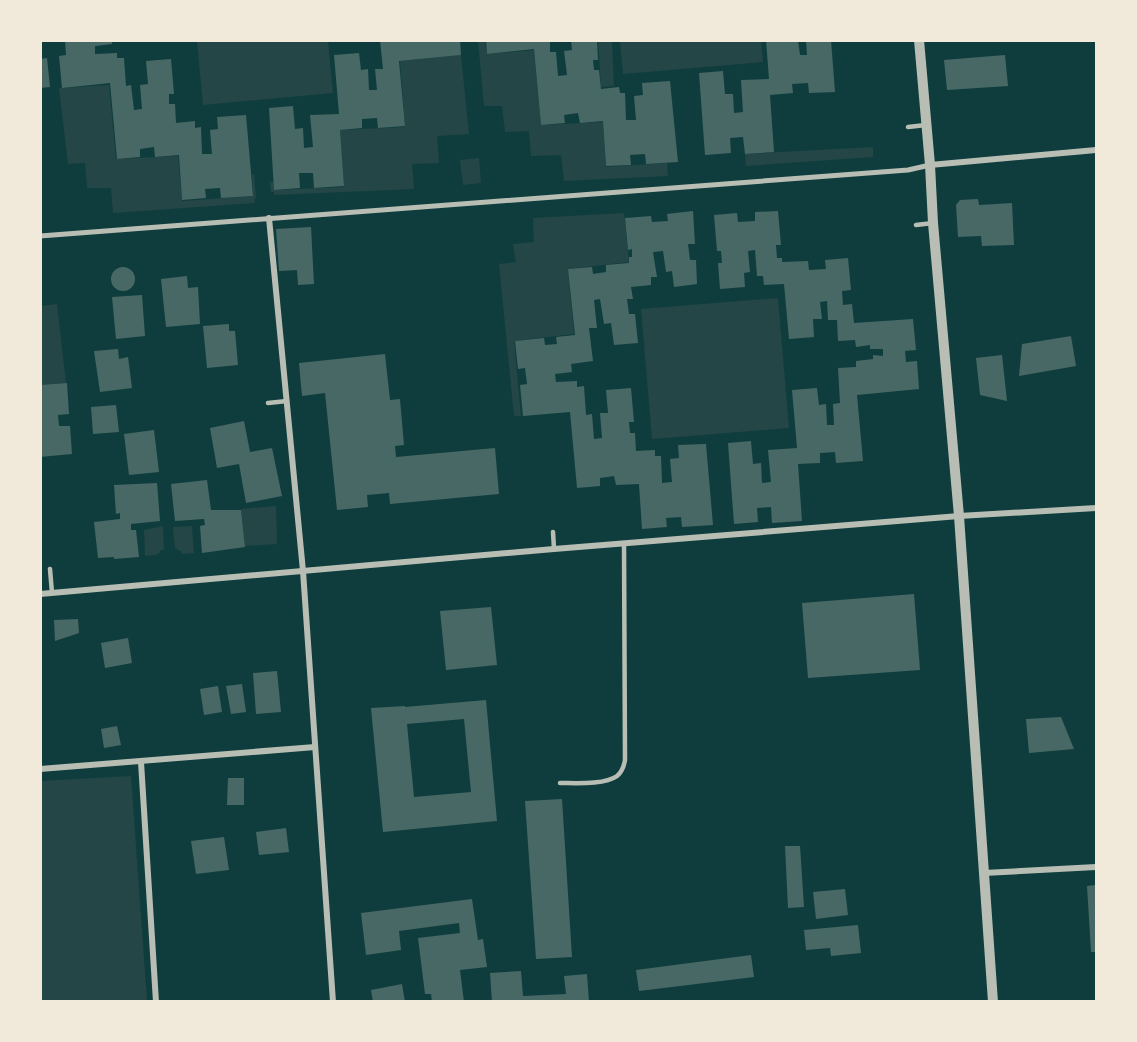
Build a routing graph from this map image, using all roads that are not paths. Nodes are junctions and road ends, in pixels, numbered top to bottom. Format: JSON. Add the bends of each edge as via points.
{"nodes":[{"id":1,"x":919,"y":40,"type":"edge"},
{"id":2,"x":926,"y":125,"type":"junction"},
{"id":3,"x":908,"y":127,"type":"dead end"},
{"id":4,"x":1096,"y":150,"type":"edge"},
{"id":5,"x":930,"y":165,"type":"junction"},
{"id":6,"x":270,"y":218,"type":"junction"},
{"id":7,"x":933,"y":223,"type":"junction"},
{"id":8,"x":916,"y":225,"type":"dead end"},
{"id":9,"x":40,"y":236,"type":"edge"},
{"id":10,"x":287,"y":400,"type":"junction"},
{"id":11,"x":268,"y":403,"type":"dead end"},
{"id":12,"x":1096,"y":508,"type":"edge"},
{"id":13,"x":959,"y":516,"type":"junction"},
{"id":14,"x":553,"y":532,"type":"dead end"},
{"id":15,"x":624,"y":543,"type":"junction"},
{"id":16,"x":554,"y":549,"type":"junction"},
{"id":17,"x":50,"y":569,"type":"dead end"},
{"id":18,"x":303,"y":571,"type":"junction"},
{"id":19,"x":52,"y":593,"type":"junction"},
{"id":20,"x":40,"y":594,"type":"edge"},
{"id":21,"x":315,"y":747,"type":"junction"},
{"id":22,"x":141,"y":762,"type":"junction"},
{"id":23,"x":40,"y":769,"type":"edge"},
{"id":24,"x":560,"y":783,"type":"dead end"},
{"id":25,"x":1096,"y":867,"type":"edge"},
{"id":26,"x":984,"y":873,"type":"junction"},
{"id":27,"x":156,"y":1002,"type":"edge"},
{"id":28,"x":333,"y":1002,"type":"edge"},
{"id":29,"x":993,"y":1002,"type":"edge"}],
"edges":[{"from":1,"to":2,"type":"street"},
{"from":2,"to":3,"type":"lane"},
{"from":2,"to":5,"type":"street"},
{"from":4,"to":5,"type":"street"},
{"from":5,"to":6,"type":"street","via":[[908,170]]},
{"from":5,"to":7,"type":"street"},
{"from":6,"to":9,"type":"street"},
{"from":6,"to":10,"type":"street"},
{"from":7,"to":8,"type":"lane"},
{"from":7,"to":13,"type":"street"},
{"from":10,"to":11,"type":"lane"},
{"from":10,"to":18,"type":"street"},
{"from":12,"to":13,"type":"street"},
{"from":13,"to":15,"type":"street","via":[[845,522]]},
{"from":13,"to":26,"type":"street"},
{"from":14,"to":16,"type":"lane"},
{"from":15,"to":16,"type":"street"},
{"from":15,"to":24,"type":"lane","via":[[623,769],[608,781]]},
{"from":16,"to":18,"type":"street"},
{"from":17,"to":19,"type":"lane"},
{"from":18,"to":19,"type":"street"},
{"from":18,"to":21,"type":"street"},
{"from":19,"to":20,"type":"street"},
{"from":21,"to":22,"type":"street"},
{"from":21,"to":28,"type":"street"},
{"from":22,"to":23,"type":"street"},
{"from":22,"to":27,"type":"street"},
{"from":25,"to":26,"type":"street"},
{"from":26,"to":29,"type":"street"}]}
